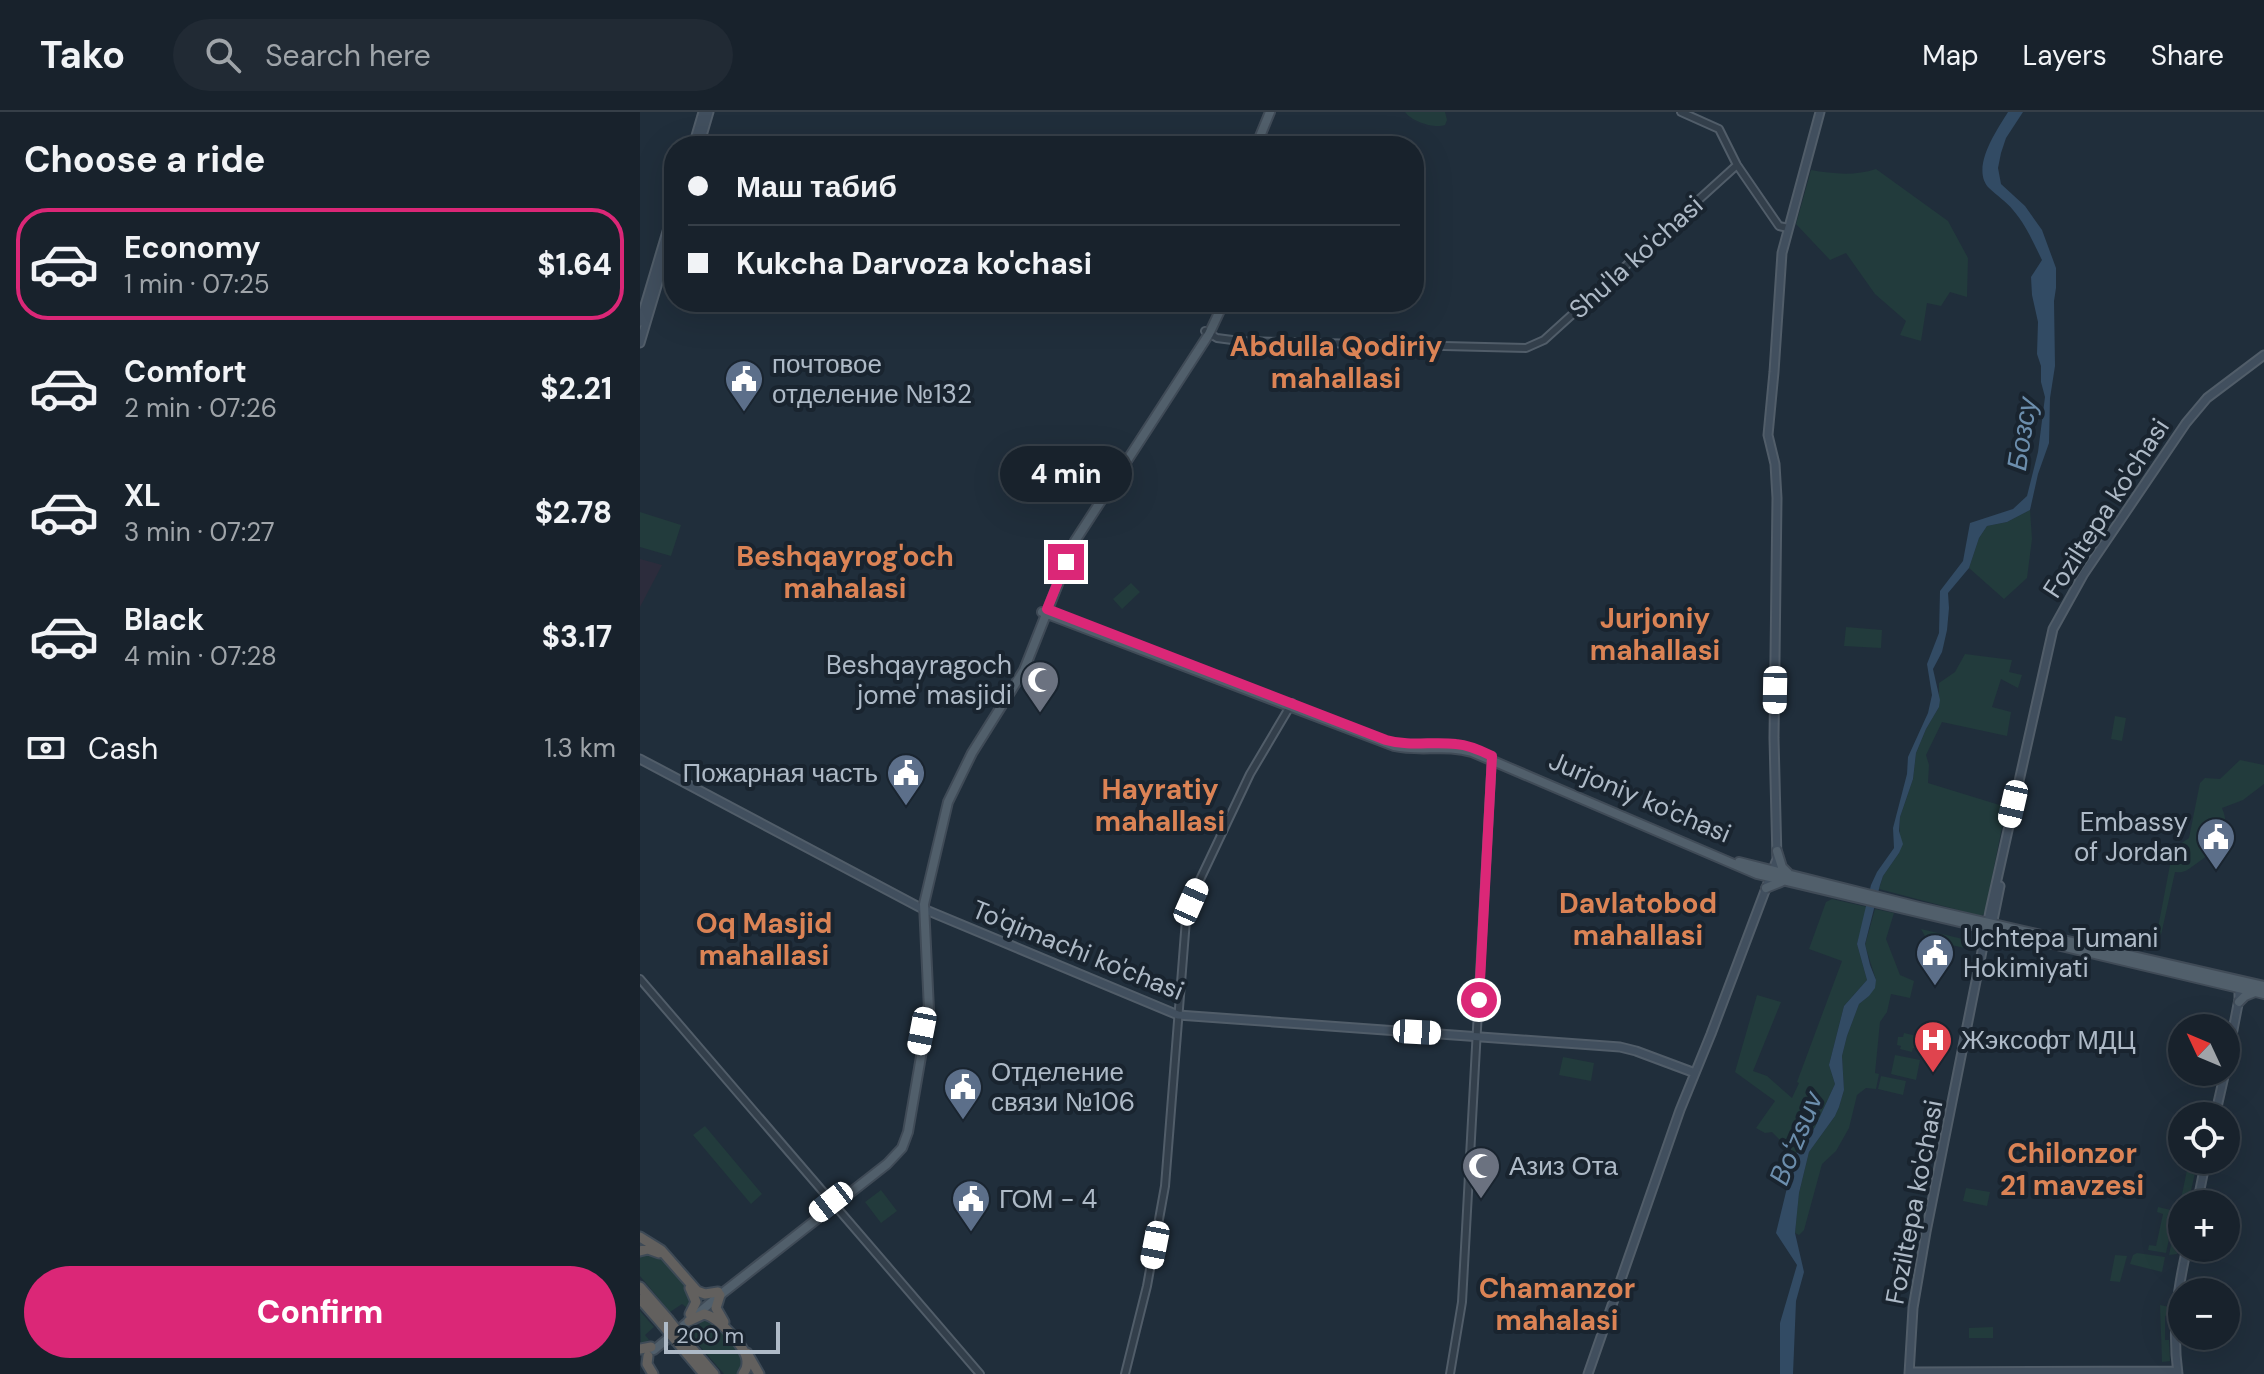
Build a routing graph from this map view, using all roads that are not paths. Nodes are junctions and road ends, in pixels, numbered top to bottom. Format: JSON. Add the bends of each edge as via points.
{"nodes":[{"id":1,"x":703,"y":112,"type":"edge"},
{"id":2,"x":709,"y":112,"type":"edge"},
{"id":3,"x":1681,"y":112,"type":"edge"},
{"id":4,"x":1820,"y":112,"type":"edge"},
{"id":5,"x":1272,"y":114,"type":"edge"},
{"id":6,"x":696,"y":136,"type":"edge"},
{"id":7,"x":702,"y":136,"type":"edge"},
{"id":8,"x":1262,"y":136,"type":"edge"},
{"id":9,"x":1737,"y":165,"type":"junction"},
{"id":10,"x":1788,"y":228,"type":"junction"},
{"id":11,"x":664,"y":242,"type":"edge"},
{"id":12,"x":664,"y":263,"type":"edge"},
{"id":13,"x":1217,"y":312,"type":"edge"},
{"id":14,"x":640,"y":322,"type":"edge"},
{"id":15,"x":1207,"y":332,"type":"junction"},
{"id":16,"x":640,"y":343,"type":"edge"},
{"id":17,"x":2264,"y":358,"type":"edge"},
{"id":18,"x":1044,"y":611,"type":"junction"},
{"id":19,"x":1292,"y":705,"type":"junction"},
{"id":20,"x":1492,"y":758,"type":"junction"},
{"id":21,"x":640,"y":761,"type":"edge"},
{"id":22,"x":1774,"y":800,"type":"junction"},
{"id":23,"x":1777,"y":851,"type":"junction"},
{"id":24,"x":1757,"y":874,"type":"junction"},
{"id":25,"x":1770,"y":874,"type":"junction"},
{"id":26,"x":1789,"y":878,"type":"junction"},
{"id":27,"x":1764,"y":888,"type":"junction"},
{"id":28,"x":921,"y":909,"type":"junction"},
{"id":29,"x":1990,"y":926,"type":"junction"},
{"id":30,"x":640,"y":979,"type":"edge"},
{"id":31,"x":2229,"y":981,"type":"junction"},
{"id":32,"x":2240,"y":988,"type":"junction"},
{"id":33,"x":2260,"y":989,"type":"edge"},
{"id":34,"x":2237,"y":1000,"type":"junction"},
{"id":35,"x":2234,"y":1014,"type":"edge"},
{"id":36,"x":2235,"y":1014,"type":"edge"},
{"id":37,"x":1178,"y":1015,"type":"junction"},
{"id":38,"x":1476,"y":1036,"type":"junction"},
{"id":39,"x":1695,"y":1073,"type":"junction"},
{"id":40,"x":832,"y":1204,"type":"junction"},
{"id":41,"x":640,"y":1237,"type":"edge"},
{"id":42,"x":640,"y":1251,"type":"edge"},
{"id":43,"x":2182,"y":1262,"type":"edge"},
{"id":44,"x":640,"y":1287,"type":"edge"},
{"id":45,"x":719,"y":1294,"type":"junction"},
{"id":46,"x":640,"y":1299,"type":"edge"},
{"id":47,"x":690,"y":1317,"type":"junction"},
{"id":48,"x":665,"y":1322,"type":"junction"},
{"id":49,"x":646,"y":1354,"type":"edge"},
{"id":50,"x":640,"y":1370,"type":"edge"},
{"id":51,"x":703,"y":1370,"type":"edge"},
{"id":52,"x":751,"y":1371,"type":"edge"},
{"id":53,"x":2176,"y":1372,"type":"edge"},
{"id":54,"x":1911,"y":1373,"type":"edge"},
{"id":55,"x":651,"y":1374,"type":"edge"},
{"id":56,"x":717,"y":1374,"type":"edge"},
{"id":57,"x":980,"y":1374,"type":"edge"},
{"id":58,"x":1125,"y":1374,"type":"edge"},
{"id":59,"x":1450,"y":1374,"type":"edge"},
{"id":60,"x":1588,"y":1374,"type":"edge"}],
"edges":[{"from":1,"to":6,"type":"main road"},
{"from":2,"to":7,"type":"main road"},
{"from":3,"to":9,"type":"street","via":[[1719,129]]},
{"from":4,"to":10,"type":"main road"},
{"from":5,"to":8,"type":"main road"},
{"from":9,"to":10,"type":"street","via":[[1779,226]]},
{"from":9,"to":15,"type":"street","name":"Shu'la ko'chasi","via":[[1533,346],[1240,341]]},
{"from":10,"to":22,"type":"main road","via":[[1768,435],[1777,498]]},
{"from":11,"to":14,"type":"main road"},
{"from":12,"to":16,"type":"main road"},
{"from":13,"to":15,"type":"main road"},
{"from":15,"to":18,"type":"main road","via":[[1075,541]]},
{"from":17,"to":29,"type":"main road","name":"Foziltepa ko'chasi","via":[[2195,417],[2080,582],[2056,629]]},
{"from":18,"to":19,"type":"main road","name":"Jurjoniy ko'chasi"},
{"from":18,"to":28,"type":"main road","via":[[1024,670],[948,802]]},
{"from":19,"to":20,"type":"main road","name":"Jurjoniy ko'chasi","via":[[1395,743],[1462,744]]},
{"from":19,"to":37,"type":"street","via":[[1250,774],[1187,907]]},
{"from":20,"to":24,"type":"main road","name":"Jurjoniy ko'chasi"},
{"from":20,"to":25,"type":"main road","name":"Jurjoniy ko'chasi"},
{"from":20,"to":38,"type":"street"},
{"from":21,"to":28,"type":"main road","name":"To'qimachi ko'chasi"},
{"from":22,"to":23,"type":"main road"},
{"from":22,"to":25,"type":"main road"},
{"from":23,"to":25,"type":"main road"},
{"from":23,"to":26,"type":"main road"},
{"from":24,"to":25,"type":"main road","name":"Jurjoniy ko'chasi"},
{"from":24,"to":27,"type":"main road"},
{"from":25,"to":26,"type":"main road","name":"Jurjoniy ko'chasi"},
{"from":25,"to":27,"type":"main road"},
{"from":26,"to":27,"type":"main road"},
{"from":26,"to":29,"type":"main road","name":"Jurjoniy ko'chasi"},
{"from":27,"to":39,"type":"main road"},
{"from":28,"to":37,"type":"main road","name":"To'qimachi ko'chasi"},
{"from":28,"to":40,"type":"main road","via":[[929,1010],[905,1141],[891,1160]]},
{"from":29,"to":31,"type":"main road","name":"Jurjoniy ko'chasi"},
{"from":29,"to":54,"type":"main road","name":"Foziltepa ko'chasi","via":[[1914,1302]]},
{"from":30,"to":40,"type":"street"},
{"from":31,"to":32,"type":"main road"},
{"from":31,"to":33,"type":"main road"},
{"from":31,"to":34,"type":"main road"},
{"from":32,"to":33,"type":"main road"},
{"from":32,"to":34,"type":"main road"},
{"from":33,"to":34,"type":"main road"},
{"from":34,"to":35,"type":"main road"},
{"from":34,"to":36,"type":"main road"},
{"from":37,"to":38,"type":"main road","name":"To'qimachi ko'chasi"},
{"from":37,"to":58,"type":"street","via":[[1165,1186]]},
{"from":38,"to":39,"type":"main road","name":"To'qimachi ko'chasi","via":[[1624,1048]]},
{"from":38,"to":59,"type":"street","via":[[1462,1302]]},
{"from":39,"to":60,"type":"main road"},
{"from":40,"to":45,"type":"main road"},
{"from":40,"to":57,"type":"street"},
{"from":41,"to":45,"type":"highway","via":[[661,1250],[697,1291]]},
{"from":42,"to":47,"type":"highway","via":[[660,1253],[689,1286],[696,1302]]},
{"from":43,"to":53,"type":"main road","via":[[2172,1304]]},
{"from":44,"to":48,"type":"highway"},
{"from":45,"to":47,"type":"main road"},
{"from":45,"to":52,"type":"highway","via":[[717,1311]]},
{"from":46,"to":48,"type":"highway"},
{"from":47,"to":49,"type":"main road"},
{"from":47,"to":52,"type":"highway","via":[[704,1314],[717,1320],[744,1353]]},
{"from":48,"to":51,"type":"highway","bridge":true},
{"from":49,"to":55,"type":"highway"},
{"from":50,"to":55,"type":"highway"},
{"from":51,"to":56,"type":"highway"},
{"from":53,"to":54,"type":"main road"}]}
